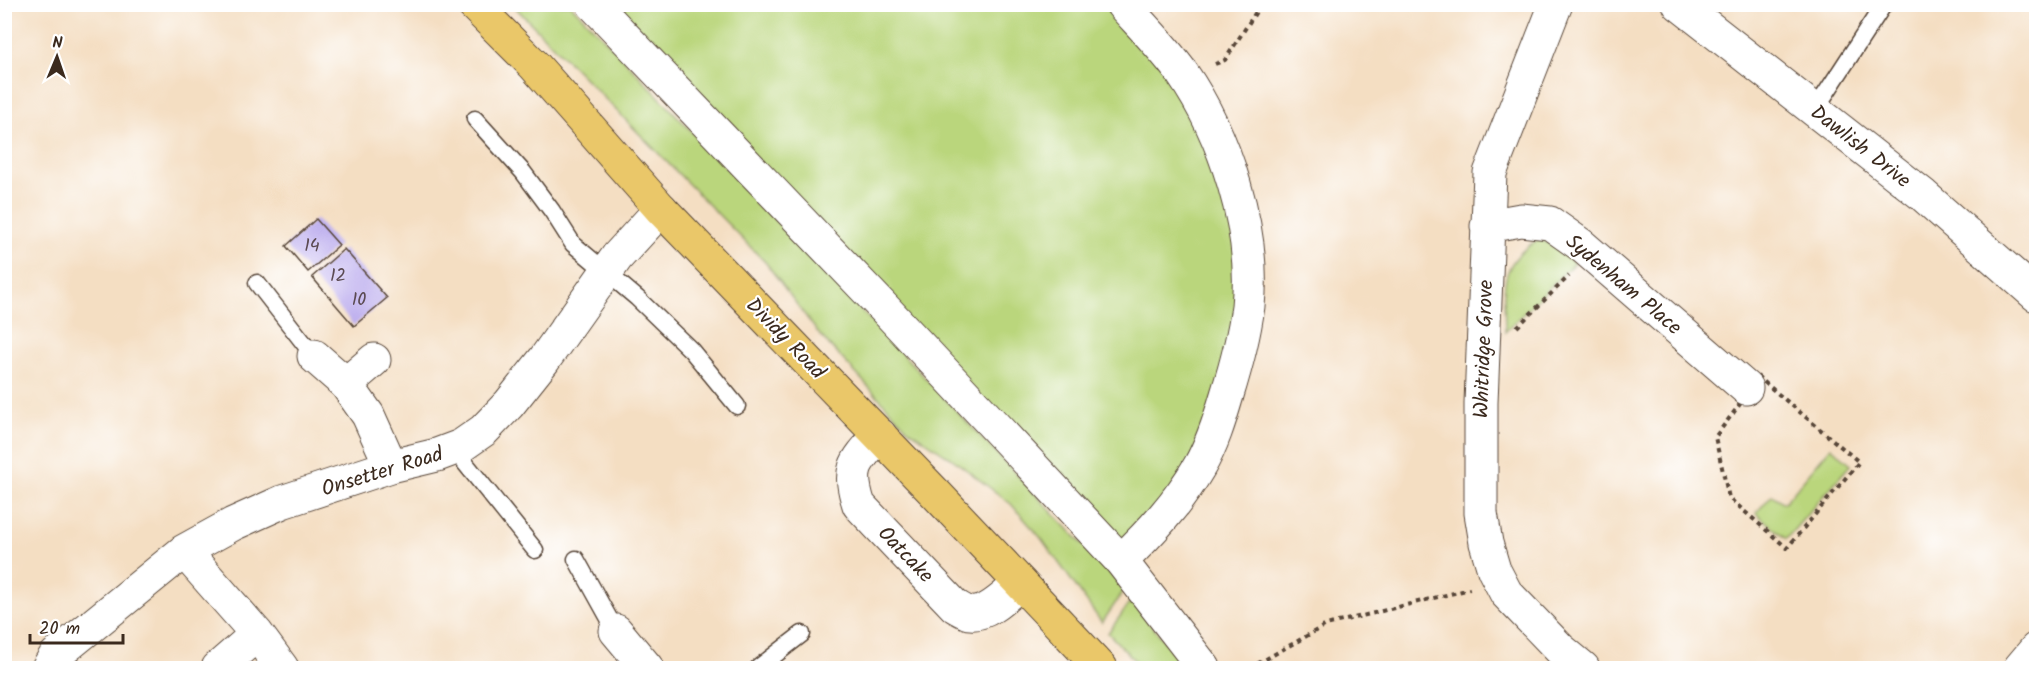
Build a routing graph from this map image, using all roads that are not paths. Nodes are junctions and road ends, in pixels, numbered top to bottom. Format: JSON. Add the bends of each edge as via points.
{"nodes":[{"id":1,"x":473,"y":4,"type":"edge"},
{"id":2,"x":1122,"y":4,"type":"edge"},
{"id":3,"x":1556,"y":4,"type":"edge"},
{"id":4,"x":1679,"y":4,"type":"edge"},
{"id":5,"x":1884,"y":4,"type":"edge"},
{"id":6,"x":610,"y":10,"type":"edge"},
{"id":7,"x":1815,"y":110,"type":"junction"},
{"id":8,"x":475,"y":119,"type":"dead end"},
{"id":9,"x":662,"y":209,"type":"junction"},
{"id":10,"x":1487,"y":226,"type":"junction"},
{"id":11,"x":606,"y":272,"type":"junction"},
{"id":12,"x":257,"y":283,"type":"dead end"},
{"id":13,"x":2037,"y":295,"type":"edge"},
{"id":14,"x":314,"y":356,"type":"joint"},
{"id":15,"x":374,"y":360,"type":"dead end"},
{"id":16,"x":346,"y":384,"type":"junction"},
{"id":17,"x":1743,"y":396,"type":"road end"},
{"id":18,"x":737,"y":406,"type":"dead end"},
{"id":19,"x":880,"y":435,"type":"junction"},
{"id":20,"x":453,"y":448,"type":"junction"},
{"id":21,"x":391,"y":466,"type":"junction"},
{"id":22,"x":535,"y":550,"type":"dead end"},
{"id":23,"x":184,"y":551,"type":"junction"},
{"id":24,"x":576,"y":559,"type":"dead end"},
{"id":25,"x":1121,"y":561,"type":"junction"},
{"id":26,"x":1020,"y":583,"type":"junction"},
{"id":27,"x":616,"y":631,"type":"joint"},
{"id":28,"x":257,"y":634,"type":"junction"},
{"id":29,"x":801,"y":634,"type":"dead end"},
{"id":30,"x":2037,"y":649,"type":"edge"},
{"id":31,"x":641,"y":667,"type":"edge"},
{"id":32,"x":48,"y":669,"type":"edge"},
{"id":33,"x":218,"y":669,"type":"edge"},
{"id":34,"x":282,"y":669,"type":"edge"},
{"id":35,"x":758,"y":669,"type":"edge"},
{"id":36,"x":1101,"y":669,"type":"edge"},
{"id":37,"x":1204,"y":669,"type":"edge"},
{"id":38,"x":1583,"y":669,"type":"edge"},
{"id":39,"x":2020,"y":669,"type":"edge"}],
"edges":[{"from":1,"to":9,"type":"main road","name":"Dividy Road","via":[[534,65]]},
{"from":2,"to":25,"type":"street","via":[[1183,75],[1220,144],[1232,179],[1245,243],[1248,305],[1233,378],[1200,465],[1154,528]]},
{"from":3,"to":10,"type":"street","name":"Whitridge Grove","via":[[1490,173]]},
{"from":4,"to":7,"type":"street","name":"Dawlish Drive"},
{"from":5,"to":7,"type":"lane"},
{"from":6,"to":25,"type":"street"},
{"from":7,"to":13,"type":"street","name":"Dawlish Drive","via":[[1923,195]]},
{"from":8,"to":11,"type":"lane","via":[[524,172],[573,244]]},
{"from":9,"to":11,"type":"street","name":"Onsetter Road"},
{"from":9,"to":19,"type":"main road","name":"Dividy Road"},
{"from":10,"to":17,"type":"street","name":"Sydenham Place","via":[[1521,220],[1550,223],[1592,255]]},
{"from":10,"to":38,"type":"street","name":"Whitridge Grove","via":[[1481,513],[1486,543],[1506,593],[1524,615]]},
{"from":11,"to":18,"type":"lane","via":[[691,350]]},
{"from":11,"to":20,"type":"street","name":"Onsetter Road","via":[[509,404],[484,430]]},
{"from":12,"to":14,"type":"lane"},
{"from":14,"to":16,"type":"street"},
{"from":15,"to":16,"type":"street"},
{"from":16,"to":21,"type":"street","via":[[368,415]]},
{"from":19,"to":26,"type":"main road","name":"Dividy Road"},
{"from":19,"to":26,"type":"street","name":"Oatcake","via":[[853,471],[859,505],[955,606],[969,613],[984,610]]},
{"from":20,"to":21,"type":"street","name":"Onsetter Road"},
{"from":20,"to":22,"type":"lane"},
{"from":21,"to":23,"type":"street","name":"Onsetter Road","via":[[282,502]]},
{"from":23,"to":28,"type":"street"},
{"from":23,"to":32,"type":"street","name":"Onsetter Road","via":[[56,655]]},
{"from":24,"to":27,"type":"lane"},
{"from":25,"to":37,"type":"street"},
{"from":26,"to":36,"type":"main road","name":"Dividy Road"},
{"from":27,"to":31,"type":"street"},
{"from":28,"to":33,"type":"street"},
{"from":28,"to":34,"type":"street"},
{"from":29,"to":35,"type":"lane"},
{"from":30,"to":39,"type":"street"}]}
